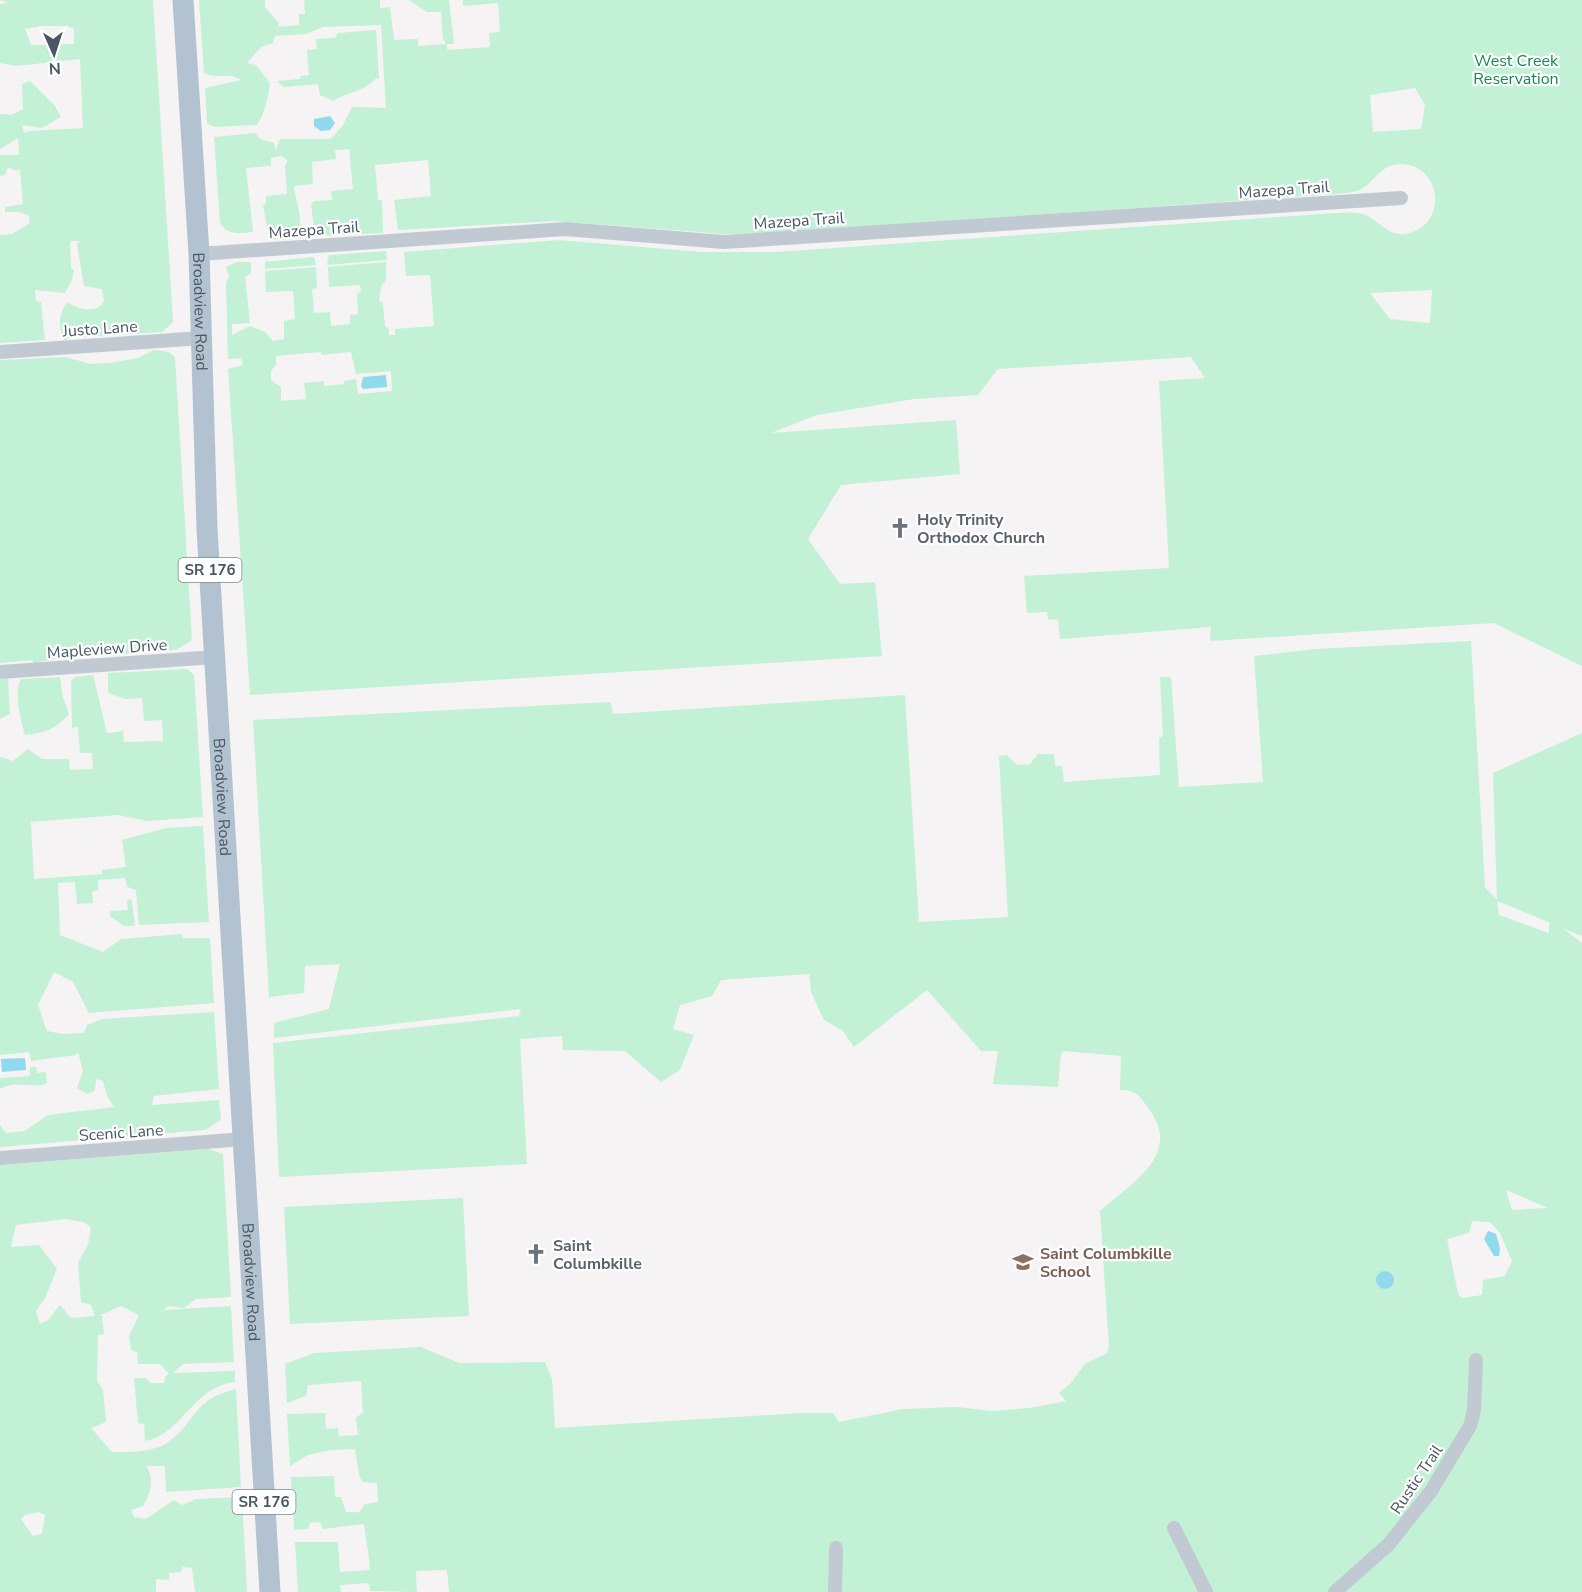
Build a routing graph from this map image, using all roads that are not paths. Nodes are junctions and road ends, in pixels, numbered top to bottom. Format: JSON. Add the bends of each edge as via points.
{"nodes":[{"id":1,"x":183,"y":0,"type":"edge"},
{"id":2,"x":1401,"y":198,"type":"dead end"},
{"id":3,"x":199,"y":254,"type":"junction"},
{"id":4,"x":202,"y":338,"type":"junction"},
{"id":5,"x":0,"y":352,"type":"edge"},
{"id":6,"x":216,"y":657,"type":"junction"},
{"id":7,"x":0,"y":672,"type":"edge"},
{"id":8,"x":243,"y":1139,"type":"junction"},
{"id":9,"x":0,"y":1158,"type":"edge"},
{"id":10,"x":1476,"y":1360,"type":"dead end"},
{"id":11,"x":1174,"y":1528,"type":"dead end"},
{"id":12,"x":836,"y":1548,"type":"dead end"},
{"id":13,"x":270,"y":1592,"type":"edge"},
{"id":14,"x":835,"y":1592,"type":"edge"},
{"id":15,"x":1206,"y":1592,"type":"edge"},
{"id":16,"x":1335,"y":1592,"type":"edge"}],
"edges":[{"from":1,"to":3,"type":"main road","name":"Broadview Road","number":"SR 176"},
{"from":2,"to":3,"type":"street","name":"Mazepa Trail","via":[[724,242],[565,229]]},
{"from":3,"to":4,"type":"main road","name":"Broadview Road","number":"SR 176"},
{"from":4,"to":5,"type":"street","name":"Justo Lane"},
{"from":4,"to":6,"type":"main road","name":"Broadview Road","number":"SR 176","via":[[207,529]]},
{"from":6,"to":7,"type":"street","name":"Mapleview Drive"},
{"from":6,"to":8,"type":"main road","name":"Broadview Road","number":"SR 176"},
{"from":8,"to":9,"type":"street","name":"Scenic Lane"},
{"from":8,"to":13,"type":"main road","name":"Broadview Road","number":"SR 176"},
{"from":10,"to":16,"type":"street","name":"Rustic Trail","via":[[1470,1426],[1433,1488],[1389,1544]]},
{"from":11,"to":15,"type":"street"},
{"from":12,"to":14,"type":"street"}]}
